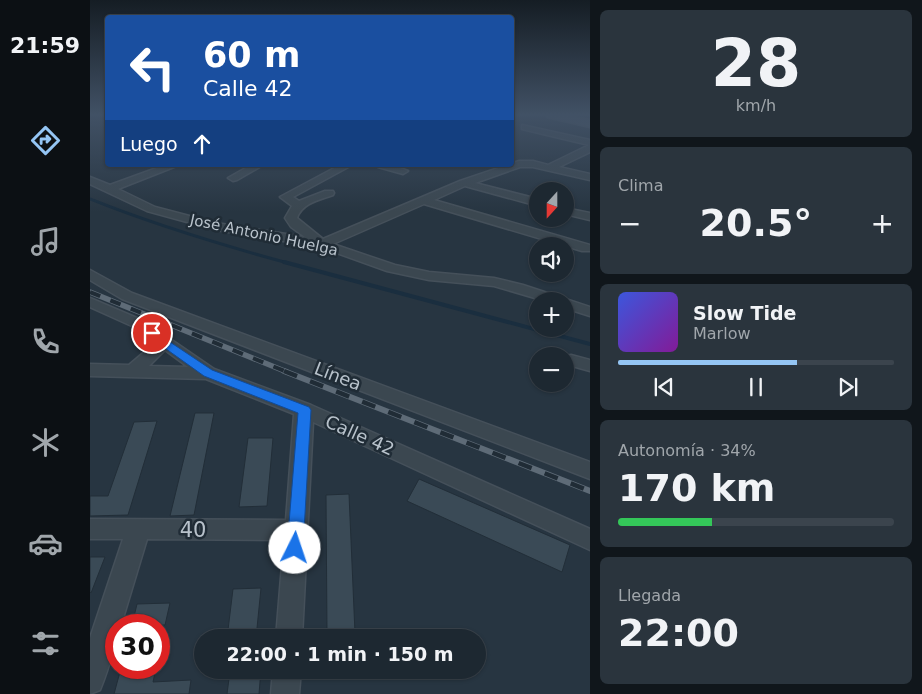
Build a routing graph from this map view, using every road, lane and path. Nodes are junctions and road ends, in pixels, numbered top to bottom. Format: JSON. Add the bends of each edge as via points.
{"nodes":[{"id":1,"x":587,"y":151,"type":"edge"},
{"id":2,"x":519,"y":164,"type":"joint"},
{"id":3,"x":514,"y":166,"type":"edge"},
{"id":4,"x":169,"y":167,"type":"edge"},
{"id":5,"x":254,"y":167,"type":"edge"},
{"id":6,"x":343,"y":167,"type":"edge"},
{"id":7,"x":388,"y":167,"type":"edge"},
{"id":8,"x":510,"y":167,"type":"edge"},
{"id":9,"x":549,"y":168,"type":"junction"},
{"id":10,"x":403,"y":171,"type":"dead end"},
{"id":11,"x":590,"y":177,"type":"edge"},
{"id":12,"x":233,"y":178,"type":"dead end"},
{"id":13,"x":90,"y":180,"type":"edge"},
{"id":14,"x":464,"y":183,"type":"junction"},
{"id":15,"x":110,"y":189,"type":"junction"},
{"id":16,"x":329,"y":193,"type":"dead end"},
{"id":17,"x":425,"y":201,"type":"junction"},
{"id":18,"x":529,"y":201,"type":"edge"},
{"id":19,"x":298,"y":205,"type":"junction"},
{"id":20,"x":574,"y":213,"type":"edge"},
{"id":21,"x":590,"y":217,"type":"edge"},
{"id":22,"x":322,"y":244,"type":"junction"},
{"id":23,"x":586,"y":248,"type":"dead end"},
{"id":24,"x":90,"y":274,"type":"edge"},
{"id":25,"x":531,"y":292,"type":"edge"},
{"id":26,"x":90,"y":302,"type":"edge"},
{"id":27,"x":574,"y":306,"type":"edge"},
{"id":28,"x":588,"y":310,"type":"edge"},
{"id":29,"x":165,"y":342,"type":"junction"},
{"id":30,"x":574,"y":361,"type":"edge"},
{"id":31,"x":590,"y":366,"type":"edge"},
{"id":32,"x":90,"y":370,"type":"edge"},
{"id":33,"x":133,"y":371,"type":"junction"},
{"id":34,"x":208,"y":373,"type":"junction"},
{"id":35,"x":304,"y":410,"type":"junction"},
{"id":36,"x":590,"y":471,"type":"edge"},
{"id":37,"x":90,"y":529,"type":"edge"},
{"id":38,"x":138,"y":530,"type":"junction"},
{"id":39,"x":296,"y":530,"type":"junction"},
{"id":40,"x":590,"y":540,"type":"edge"},
{"id":41,"x":290,"y":629,"type":"edge"},
{"id":42,"x":286,"y":679,"type":"edge"},
{"id":43,"x":90,"y":680,"type":"edge"},
{"id":44,"x":285,"y":694,"type":"edge"}],
"edges":[{"from":1,"to":9,"type":"street"},
{"from":2,"to":3,"type":"street"},
{"from":2,"to":9,"type":"street"},
{"from":4,"to":15,"type":"street"},
{"from":5,"to":12,"type":"street"},
{"from":6,"to":19,"type":"street","via":[[285,197]]},
{"from":7,"to":10,"type":"street"},
{"from":8,"to":14,"type":"street"},
{"from":9,"to":11,"type":"street"},
{"from":13,"to":15,"type":"street","name":"José Antonio Huelga"},
{"from":14,"to":17,"type":"street"},
{"from":14,"to":18,"type":"street"},
{"from":15,"to":22,"type":"street","name":"José Antonio Huelga","via":[[152,209],[216,226]]},
{"from":16,"to":19,"type":"street"},
{"from":17,"to":22,"type":"street"},
{"from":17,"to":23,"type":"street"},
{"from":19,"to":22,"type":"street","via":[[291,218]]},
{"from":20,"to":21,"type":"street"},
{"from":22,"to":25,"type":"street","name":"José Antonio Huelga","via":[[392,268],[429,276],[494,282]]},
{"from":24,"to":36,"type":"street","name":"Línea","via":[[126,296]]},
{"from":26,"to":29,"type":"street","via":[[139,324]]},
{"from":27,"to":28,"type":"street"},
{"from":29,"to":33,"type":"street"},
{"from":29,"to":34,"type":"street"},
{"from":30,"to":31,"type":"street"},
{"from":32,"to":33,"type":"street","name":"Calle 42"},
{"from":33,"to":34,"type":"street","name":"Calle 42"},
{"from":34,"to":35,"type":"street","name":"Calle 42"},
{"from":35,"to":39,"type":"street"},
{"from":35,"to":40,"type":"street","name":"Calle 42"},
{"from":37,"to":38,"type":"street","name":"40"},
{"from":38,"to":39,"type":"street","name":"40"},
{"from":38,"to":43,"type":"street"},
{"from":39,"to":41,"type":"street"},
{"from":42,"to":44,"type":"street"}]}
